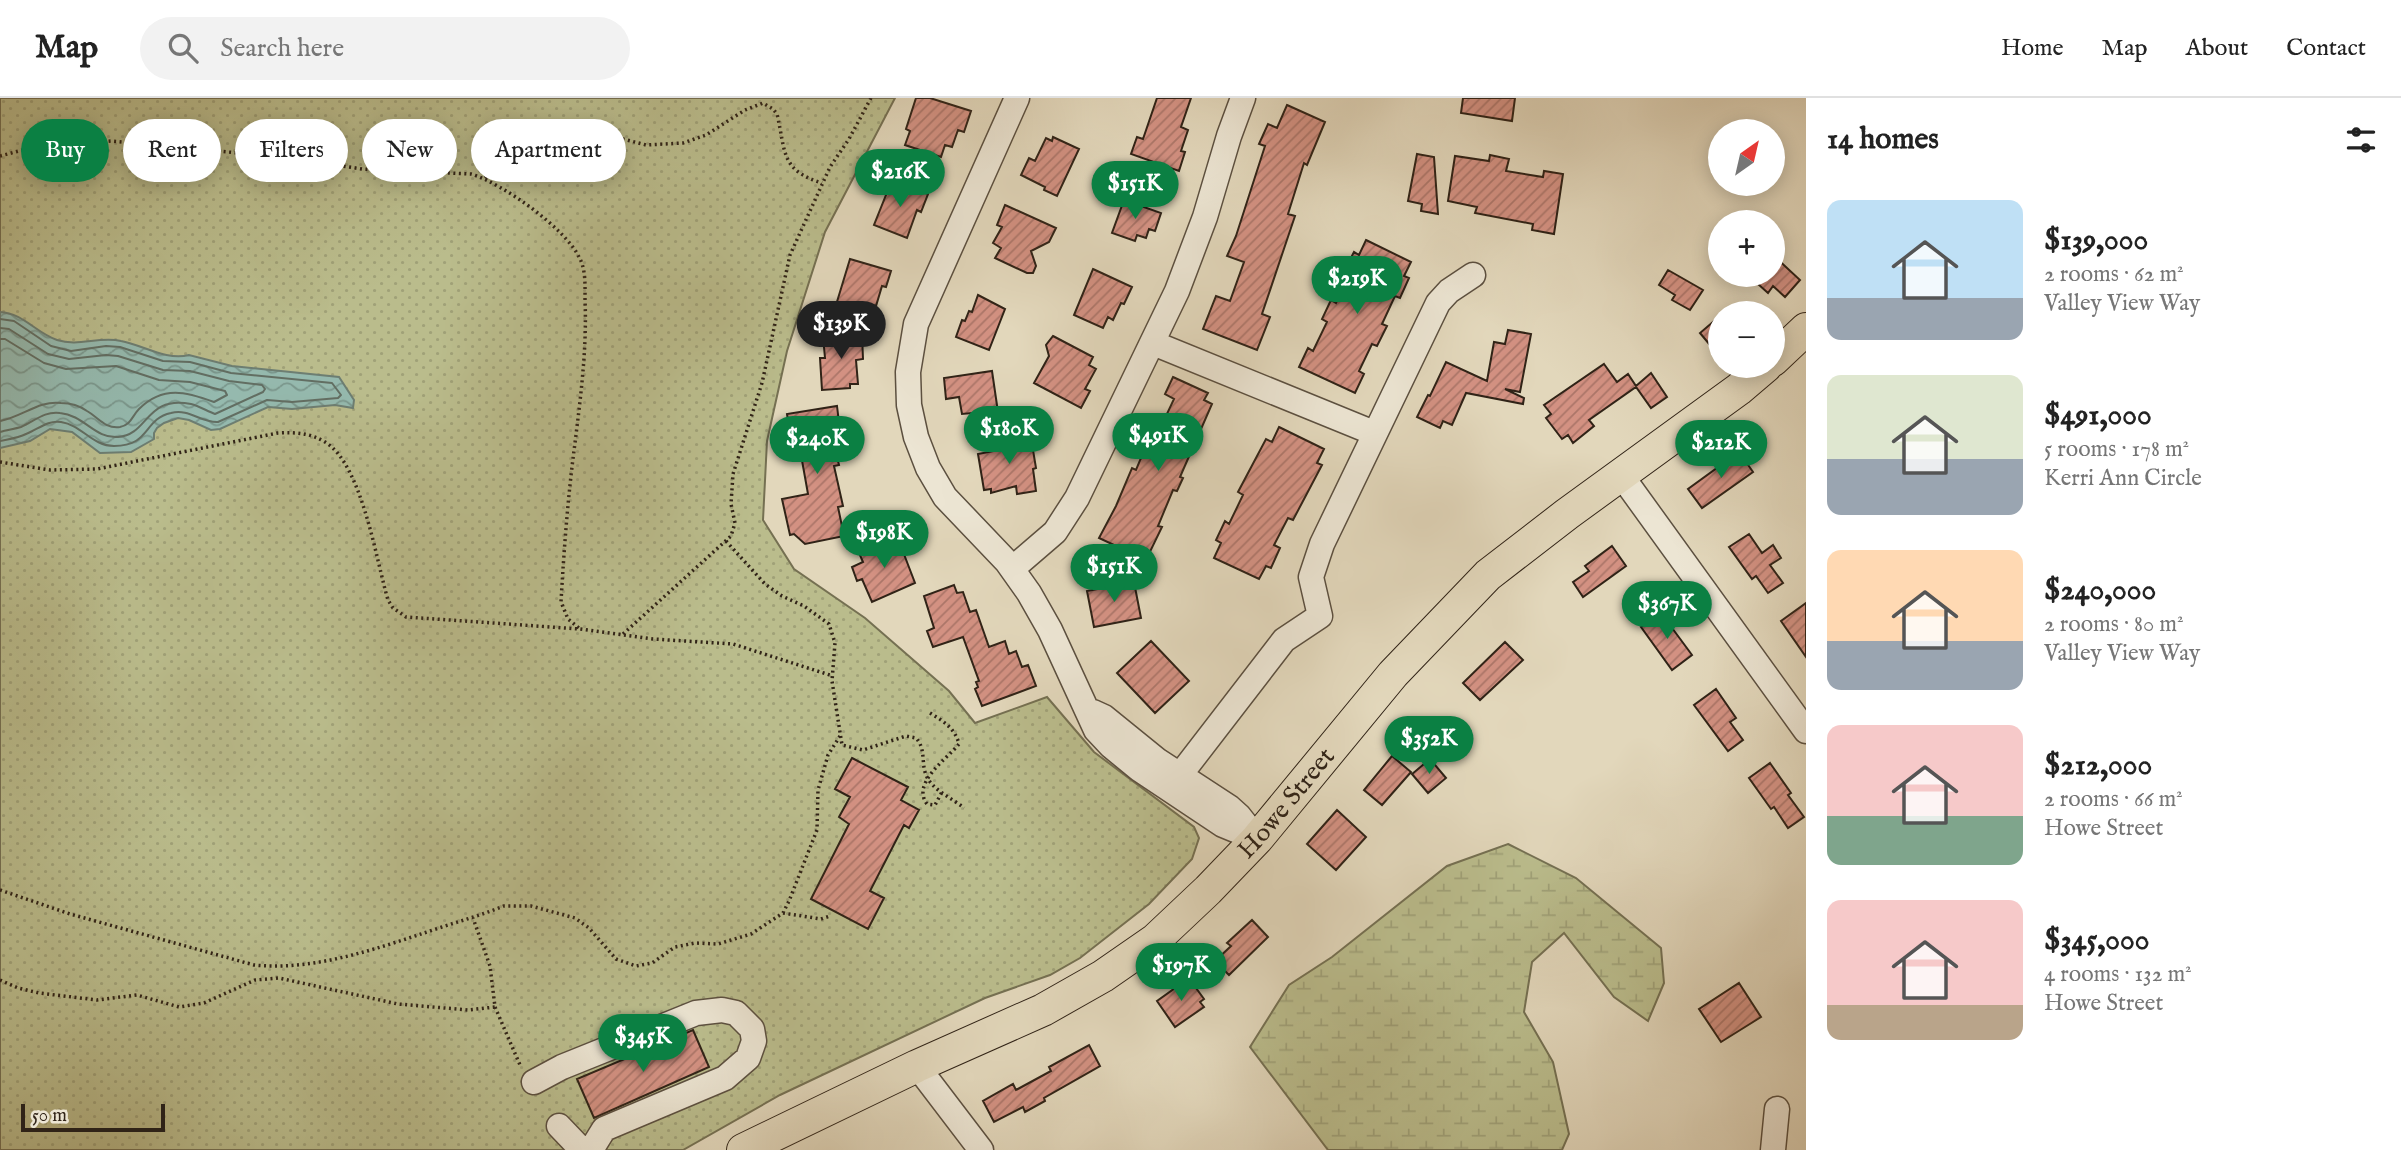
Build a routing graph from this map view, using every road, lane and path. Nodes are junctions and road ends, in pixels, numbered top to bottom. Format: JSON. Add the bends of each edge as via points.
{"nodes":[{"id":1,"x":871,"y":98,"type":"edge"},
{"id":2,"x":1017,"y":98,"type":"edge"},
{"id":3,"x":1243,"y":98,"type":"edge"},
{"id":4,"x":626,"y":140,"type":"edge"},
{"id":5,"x":0,"y":156,"type":"edge"},
{"id":6,"x":471,"y":175,"type":"edge"},
{"id":7,"x":491,"y":182,"type":"edge"},
{"id":8,"x":822,"y":183,"type":"junction"},
{"id":9,"x":1473,"y":275,"type":"dead end"},
{"id":10,"x":1806,"y":329,"type":"edge"},
{"id":11,"x":1153,"y":342,"type":"junction"},
{"id":12,"x":1785,"y":349,"type":"edge"},
{"id":13,"x":1752,"y":378,"type":"edge"},
{"id":14,"x":1374,"y":433,"type":"junction"},
{"id":15,"x":0,"y":462,"type":"edge"},
{"id":16,"x":1621,"y":475,"type":"junction"},
{"id":17,"x":726,"y":541,"type":"junction"},
{"id":18,"x":1012,"y":569,"type":"junction"},
{"id":19,"x":580,"y":629,"type":"junction"},
{"id":20,"x":622,"y":635,"type":"junction"},
{"id":21,"x":833,"y":676,"type":"junction"},
{"id":22,"x":930,"y":713,"type":"dead end"},
{"id":23,"x":1806,"y":731,"type":"edge"},
{"id":24,"x":840,"y":736,"type":"junction"},
{"id":25,"x":928,"y":778,"type":"junction"},
{"id":26,"x":1183,"y":784,"type":"junction"},
{"id":27,"x":942,"y":792,"type":"junction"},
{"id":28,"x":964,"y":808,"type":"dead end"},
{"id":29,"x":1256,"y":839,"type":"junction"},
{"id":30,"x":0,"y":890,"type":"edge"},
{"id":31,"x":783,"y":913,"type":"junction"},
{"id":32,"x":830,"y":916,"type":"dead end"},
{"id":33,"x":473,"y":918,"type":"junction"},
{"id":34,"x":272,"y":967,"type":"junction"},
{"id":35,"x":271,"y":978,"type":"junction"},
{"id":36,"x":0,"y":980,"type":"edge"},
{"id":37,"x":917,"y":1066,"type":"junction"},
{"id":38,"x":534,"y":1082,"type":"dead end"},
{"id":39,"x":1777,"y":1109,"type":"dead end"},
{"id":40,"x":559,"y":1126,"type":"dead end"},
{"id":41,"x":582,"y":1150,"type":"edge"},
{"id":42,"x":591,"y":1150,"type":"edge"},
{"id":43,"x":743,"y":1150,"type":"edge"},
{"id":44,"x":981,"y":1150,"type":"edge"},
{"id":45,"x":1773,"y":1150,"type":"edge"}],
"edges":[{"from":1,"to":8,"type":"path"},
{"from":2,"to":18,"type":"street","via":[[921,308],[908,372],[916,438],[936,483]]},
{"from":3,"to":11,"type":"street","via":[[1205,217]]},
{"from":4,"to":8,"type":"path","via":[[646,145],[683,143],[763,103],[776,114],[788,162],[799,174]]},
{"from":5,"to":6,"type":"path","via":[[34,147],[112,141],[362,169]]},
{"from":7,"to":19,"type":"path","via":[[545,219],[570,243],[580,258],[585,282],[585,361],[561,602],[568,619]]},
{"from":8,"to":17,"type":"path","via":[[790,255],[762,383],[735,462],[731,493],[734,531]]},
{"from":9,"to":14,"type":"street","via":[[1438,303]]},
{"from":10,"to":12,"type":"main road"},
{"from":11,"to":14,"type":"street"},
{"from":11,"to":18,"type":"street","via":[[1069,512],[1044,542]]},
{"from":13,"to":16,"type":"main road","name":"Howe Street"},
{"from":14,"to":26,"type":"street","via":[[1311,577],[1320,616],[1284,640]]},
{"from":15,"to":19,"type":"path","via":[[50,470],[97,468],[278,433],[304,433],[327,443],[345,461],[388,600],[399,613],[420,619]]},
{"from":16,"to":23,"type":"street"},
{"from":16,"to":29,"type":"main road","name":"Howe Street","via":[[1488,575],[1393,674]]},
{"from":17,"to":20,"type":"path"},
{"from":17,"to":21,"type":"path","via":[[765,584],[829,624],[835,643]]},
{"from":18,"to":26,"type":"street","via":[[1050,630],[1096,730],[1139,769]]},
{"from":19,"to":20,"type":"path"},
{"from":20,"to":21,"type":"path","via":[[733,644]]},
{"from":21,"to":24,"type":"path"},
{"from":22,"to":25,"type":"path","via":[[949,726],[959,744]]},
{"from":24,"to":25,"type":"path","via":[[842,745],[863,750],[906,736],[916,738]]},
{"from":24,"to":31,"type":"path","via":[[828,755],[818,790],[817,830]]},
{"from":25,"to":27,"type":"path"},
{"from":25,"to":27,"type":"path","via":[[922,792],[927,804],[935,805]]},
{"from":26,"to":29,"type":"street","via":[[1223,825]]},
{"from":27,"to":28,"type":"path"},
{"from":29,"to":37,"type":"main road","name":"Howe Street","via":[[1181,917],[1127,960],[1043,1010]]},
{"from":30,"to":34,"type":"path","via":[[70,914]]},
{"from":31,"to":32,"type":"path","via":[[821,919]]},
{"from":31,"to":33,"type":"path","via":[[741,939],[675,947],[652,963],[636,966],[616,959],[589,928],[567,915],[521,905]]},
{"from":33,"to":34,"type":"path","via":[[373,950]]},
{"from":33,"to":35,"type":"path","via":[[489,966],[495,1007],[468,1010],[398,1004]]},
{"from":34,"to":35,"type":"path"},
{"from":35,"to":36,"type":"path","via":[[255,980],[204,1003],[179,1007],[131,994],[97,1000],[39,993]]},
{"from":37,"to":43,"type":"main road","name":"Howe Street"},
{"from":37,"to":44,"type":"street"},
{"from":38,"to":42,"type":"street","via":[[696,1013],[736,1013],[752,1028],[754,1041],[748,1058],[725,1078],[604,1129]]},
{"from":39,"to":45,"type":"street"},
{"from":40,"to":41,"type":"street"}]}
